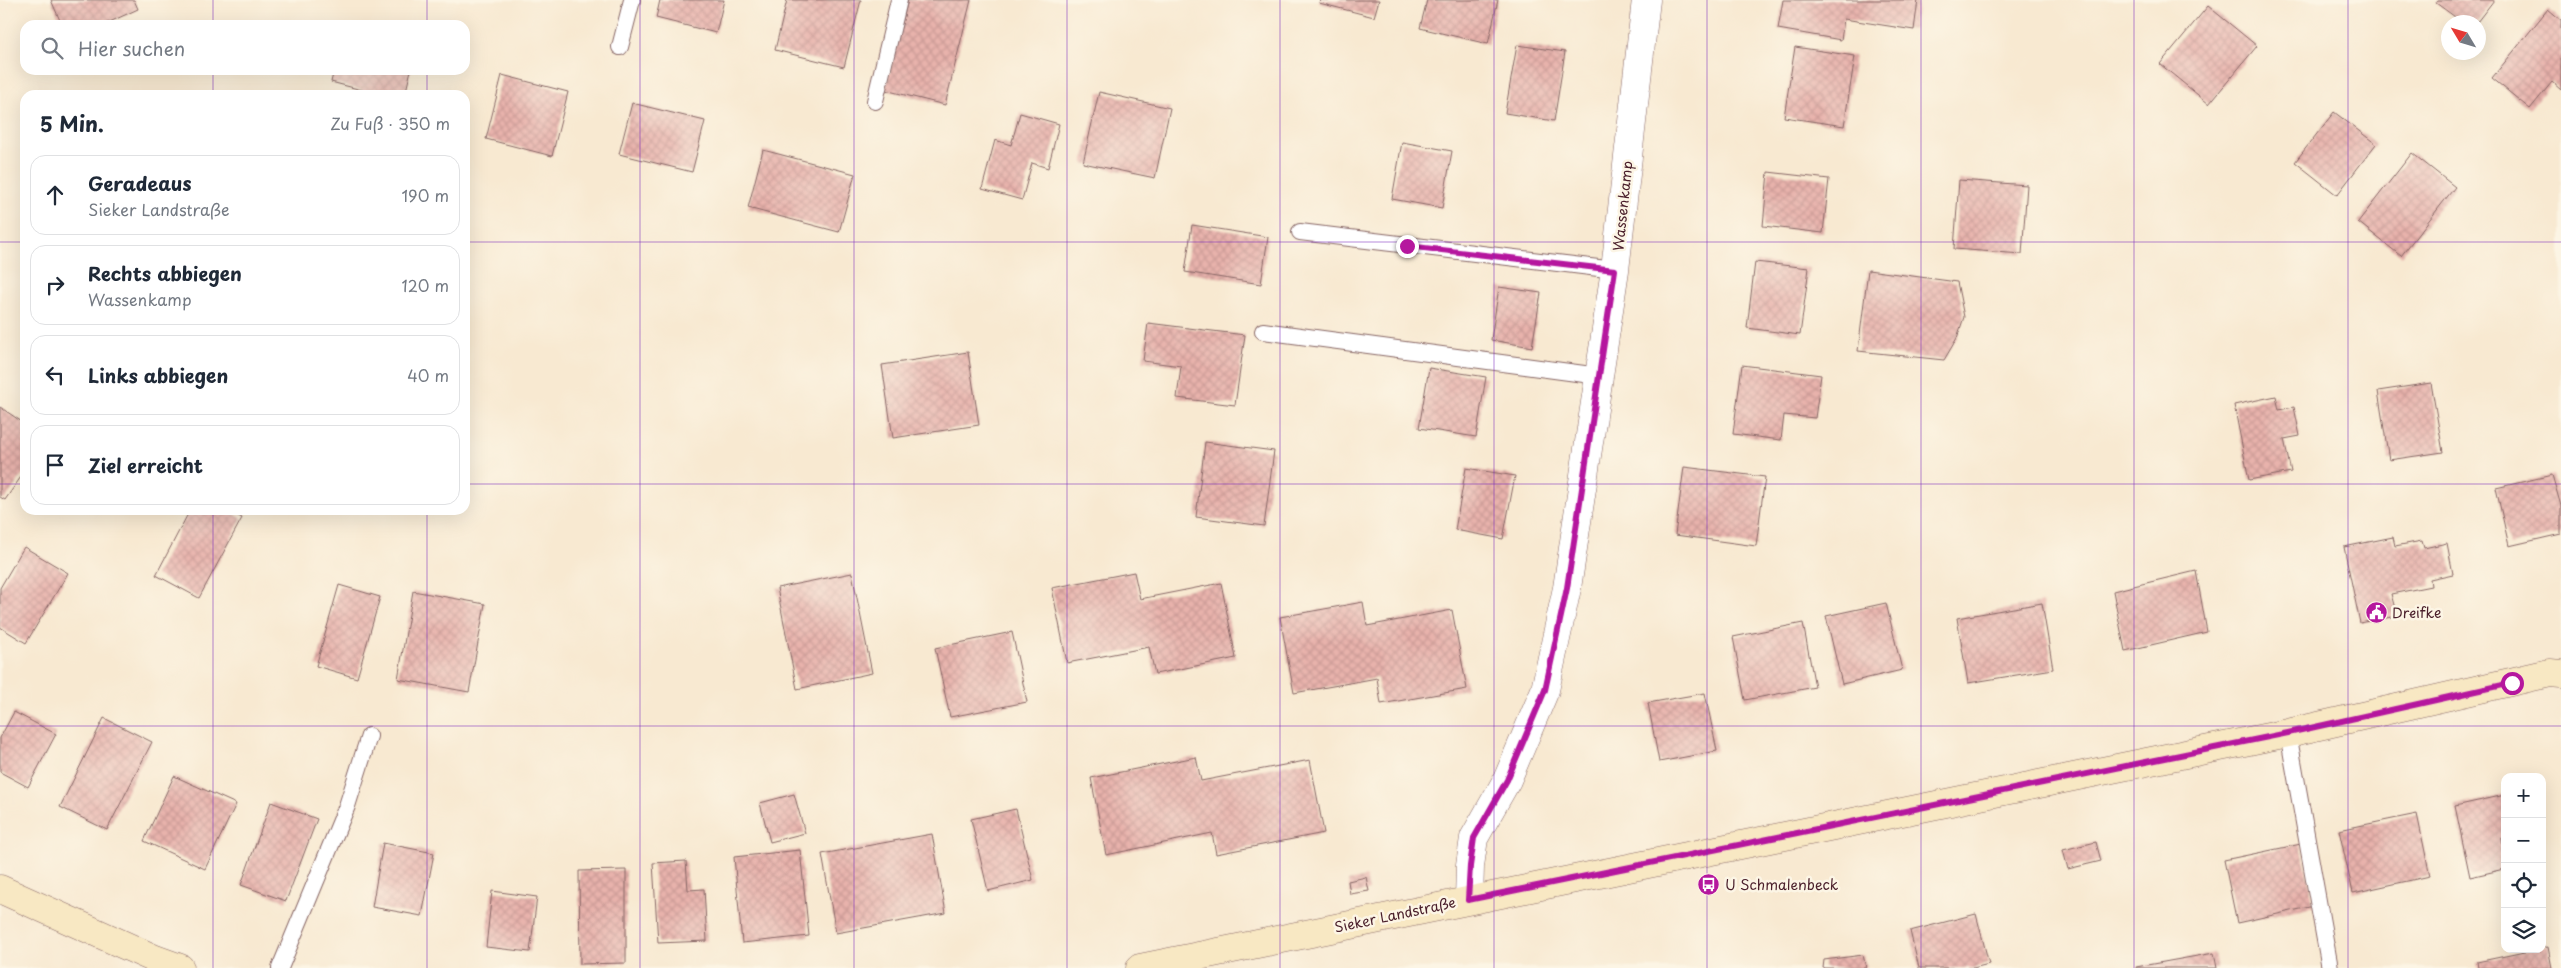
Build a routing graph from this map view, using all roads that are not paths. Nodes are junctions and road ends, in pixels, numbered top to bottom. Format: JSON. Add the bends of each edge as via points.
{"nodes":[{"id":1,"x":632,"y":0,"type":"edge"},
{"id":2,"x":899,"y":0,"type":"edge"},
{"id":3,"x":1646,"y":0,"type":"edge"},
{"id":4,"x":620,"y":47,"type":"dead end"},
{"id":5,"x":875,"y":101,"type":"dead end"},
{"id":6,"x":1300,"y":232,"type":"dead end"},
{"id":7,"x":1615,"y":270,"type":"junction"},
{"id":8,"x":1263,"y":331,"type":"dead end"},
{"id":9,"x":1599,"y":376,"type":"junction"},
{"id":10,"x":2561,"y":674,"type":"edge"},
{"id":11,"x":2288,"y":733,"type":"junction"},
{"id":12,"x":370,"y":736,"type":"dead end"},
{"id":13,"x":0,"y":889,"type":"edge"},
{"id":14,"x":1468,"y":900,"type":"junction"},
{"id":15,"x":180,"y":968,"type":"edge"},
{"id":16,"x":280,"y":968,"type":"edge"},
{"id":17,"x":1142,"y":968,"type":"edge"},
{"id":18,"x":2330,"y":968,"type":"edge"}],
"edges":[{"from":1,"to":4,"type":"lane"},
{"from":2,"to":5,"type":"lane"},
{"from":3,"to":7,"type":"street","name":"Wassenkamp"},
{"from":6,"to":7,"type":"lane"},
{"from":7,"to":9,"type":"street","name":"Wassenkamp"},
{"from":8,"to":9,"type":"lane"},
{"from":9,"to":14,"type":"street","name":"Wassenkamp","via":[[1567,588],[1545,690],[1507,780],[1474,838]]},
{"from":10,"to":11,"type":"street","name":"Sieker Landstraße","via":[[2550,673]]},
{"from":11,"to":14,"type":"street","name":"Sieker Landstraße"},
{"from":11,"to":18,"type":"lane"},
{"from":12,"to":16,"type":"lane","via":[[347,806]]},
{"from":13,"to":15,"type":"street"},
{"from":14,"to":17,"type":"street","name":"Sieker Landstraße"}]}
